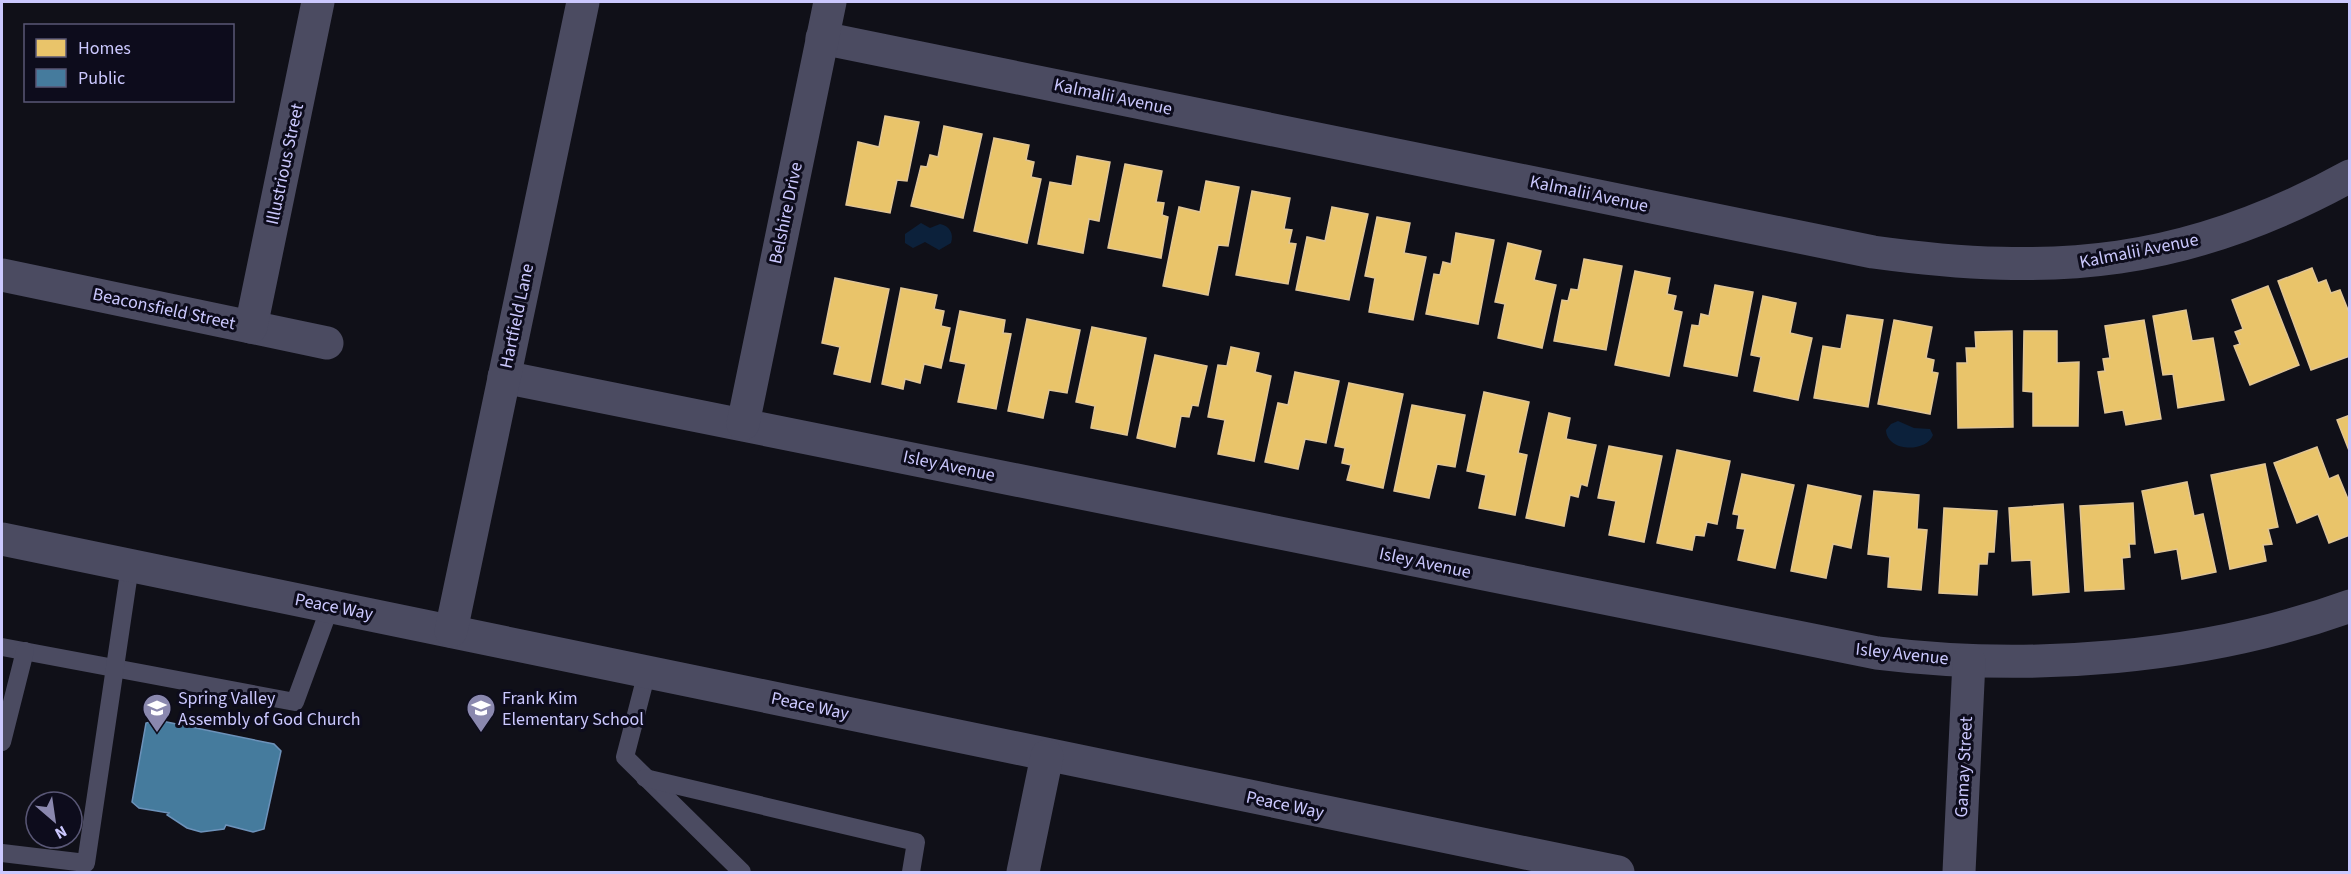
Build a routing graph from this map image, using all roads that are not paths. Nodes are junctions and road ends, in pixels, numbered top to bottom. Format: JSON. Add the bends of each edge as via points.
{"nodes":[{"id":1,"x":318,"y":2,"type":"edge"},
{"id":2,"x":583,"y":2,"type":"edge"},
{"id":3,"x":830,"y":2,"type":"edge"},
{"id":4,"x":822,"y":38,"type":"junction"},
{"id":5,"x":2349,"y":176,"type":"edge"},
{"id":6,"x":2,"y":275,"type":"edge"},
{"id":7,"x":251,"y":327,"type":"junction"},
{"id":8,"x":327,"y":343,"type":"dead end"},
{"id":9,"x":504,"y":377,"type":"junction"},
{"id":10,"x":743,"y":424,"type":"junction"},
{"id":11,"x":2,"y":539,"type":"edge"},
{"id":12,"x":130,"y":566,"type":"junction"},
{"id":13,"x":2349,"y":606,"type":"edge"},
{"id":14,"x":330,"y":607,"type":"junction"},
{"id":15,"x":451,"y":631,"type":"junction"},
{"id":16,"x":2,"y":646,"type":"edge"},
{"id":17,"x":26,"y":651,"type":"junction"},
{"id":18,"x":1969,"y":661,"type":"junction"},
{"id":19,"x":116,"y":669,"type":"junction"},
{"id":20,"x":647,"y":672,"type":"junction"},
{"id":21,"x":2,"y":742,"type":"edge"},
{"id":22,"x":1047,"y":756,"type":"junction"},
{"id":23,"x":645,"y":778,"type":"junction"},
{"id":24,"x":2,"y":853,"type":"edge"},
{"id":25,"x":742,"y":873,"type":"edge"},
{"id":26,"x":911,"y":873,"type":"edge"},
{"id":27,"x":1023,"y":873,"type":"edge"},
{"id":28,"x":1618,"y":873,"type":"edge"},
{"id":29,"x":1959,"y":873,"type":"edge"}],
"edges":[{"from":1,"to":7,"type":"street","name":"Illustrious Street"},
{"from":2,"to":9,"type":"street","name":"Hartfield Lane"},
{"from":3,"to":4,"type":"street","name":"Belshire Drive"},
{"from":4,"to":5,"type":"street","name":"Kalmalii Avenue","via":[[1862,250],[1934,261],[2071,264],[2158,251],[2278,213]]},
{"from":4,"to":10,"type":"street","name":"Belshire Drive"},
{"from":6,"to":7,"type":"street","name":"Beaconsfield Street"},
{"from":7,"to":8,"type":"street","name":"Beaconsfield Street"},
{"from":9,"to":10,"type":"street","name":"Isley Avenue"},
{"from":9,"to":15,"type":"street","name":"Hartfield Lane"},
{"from":10,"to":18,"type":"street","name":"Isley Avenue","via":[[1823,644],[1925,659]]},
{"from":11,"to":12,"type":"street","name":"Peace Way"},
{"from":12,"to":14,"type":"street","name":"Peace Way"},
{"from":12,"to":19,"type":"lane"},
{"from":13,"to":18,"type":"street","name":"Isley Avenue","via":[[2254,633],[2180,647],[2064,660]]},
{"from":14,"to":15,"type":"street","name":"Peace Way"},
{"from":14,"to":19,"type":"lane","via":[[295,702]]},
{"from":15,"to":20,"type":"street","name":"Peace Way"},
{"from":16,"to":17,"type":"lane"},
{"from":17,"to":19,"type":"lane"},
{"from":17,"to":21,"type":"lane"},
{"from":18,"to":29,"type":"street","name":"Gamay Street"},
{"from":19,"to":24,"type":"lane","via":[[86,863]]},
{"from":20,"to":22,"type":"street","name":"Peace Way"},
{"from":20,"to":23,"type":"lane","via":[[625,757]]},
{"from":22,"to":27,"type":"street"},
{"from":22,"to":28,"type":"street","name":"Peace Way"},
{"from":23,"to":25,"type":"lane"},
{"from":23,"to":26,"type":"lane","via":[[916,842]]}]}
